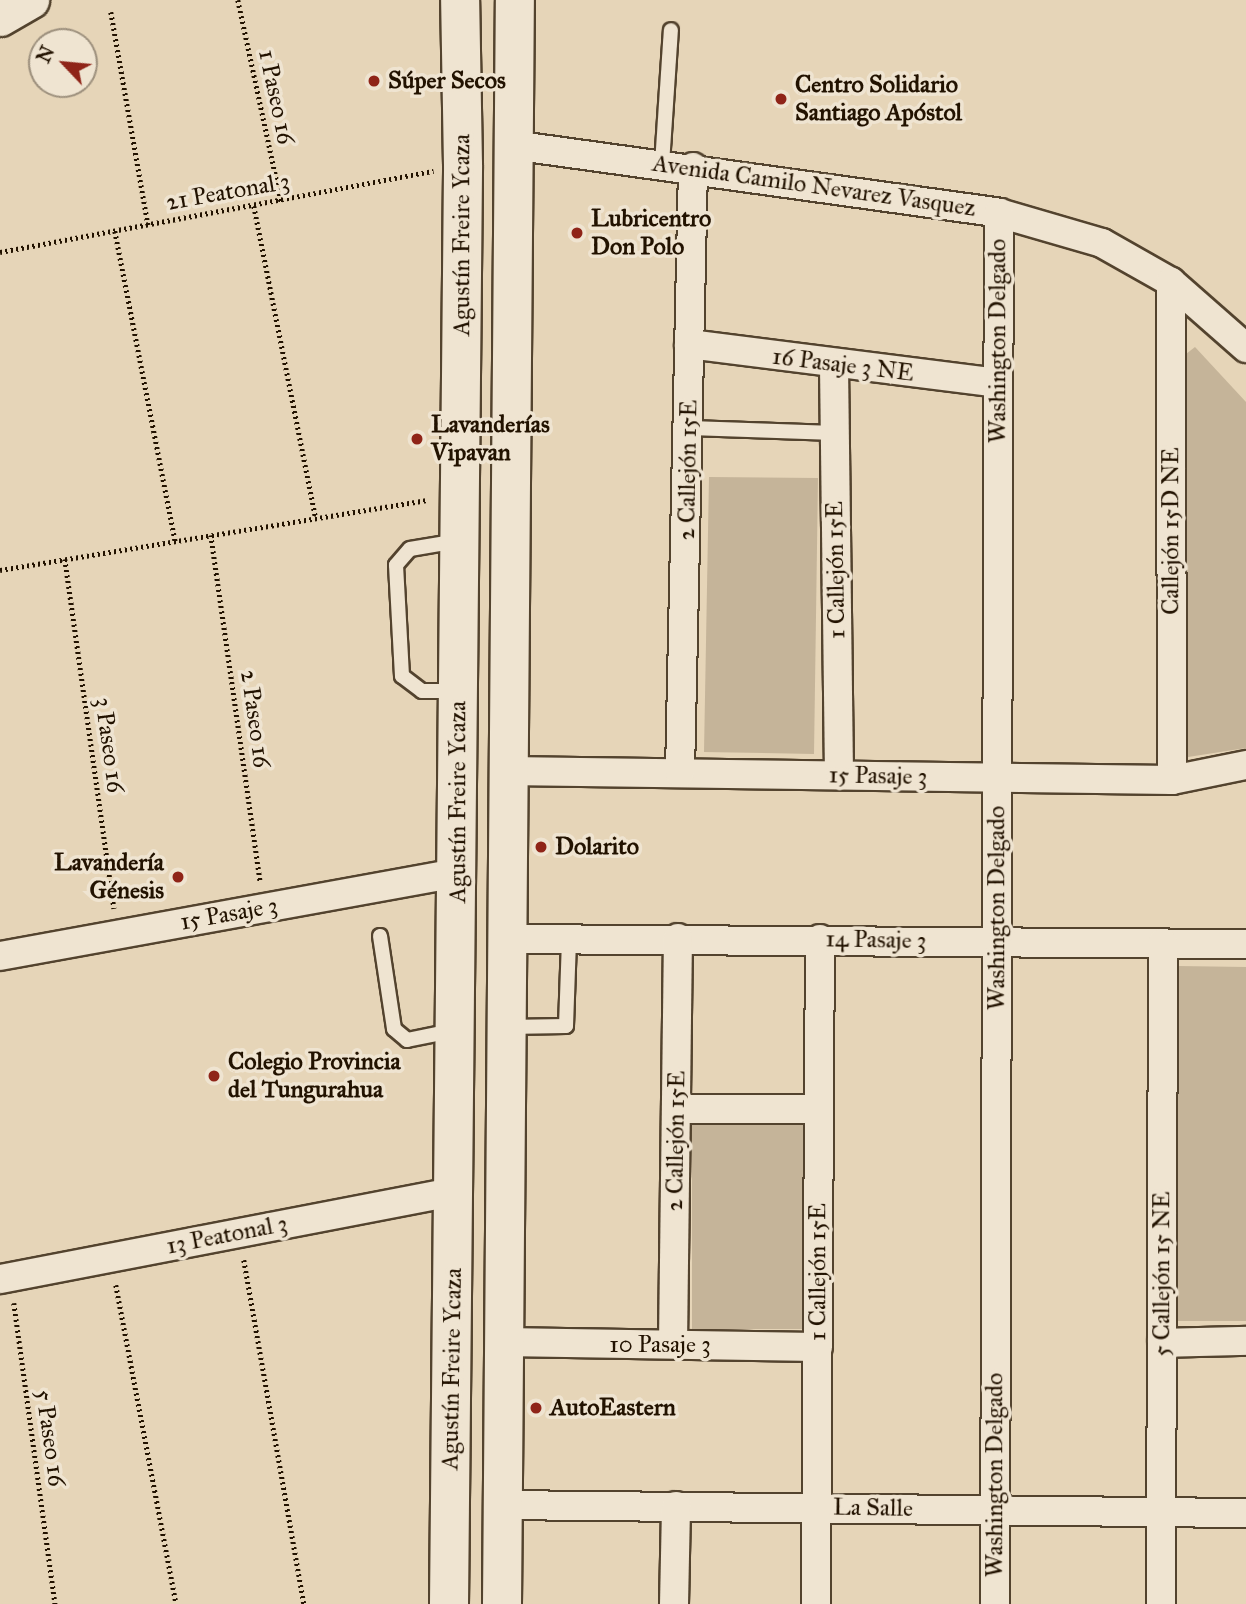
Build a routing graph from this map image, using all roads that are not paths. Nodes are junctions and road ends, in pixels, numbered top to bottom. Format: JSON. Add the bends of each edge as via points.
{"nodes":[{"id":1,"x":31,"y":0,"type":"edge"},
{"id":2,"x":460,"y":0,"type":"edge"},
{"id":3,"x":515,"y":0,"type":"edge"},
{"id":4,"x":0,"y":18,"type":"edge"},
{"id":5,"x":671,"y":30,"type":"dead end"},
{"id":6,"x":512,"y":145,"type":"junction"},
{"id":7,"x":662,"y":163,"type":"junction"},
{"id":8,"x":693,"y":167,"type":"junction"},
{"id":9,"x":999,"y":213,"type":"junction"},
{"id":10,"x":1171,"y":282,"type":"junction"},
{"id":11,"x":689,"y":344,"type":"junction"},
{"id":12,"x":1246,"y":348,"type":"edge"},
{"id":13,"x":834,"y":365,"type":"junction"},
{"id":14,"x":998,"y":383,"type":"junction"},
{"id":15,"x":690,"y":428,"type":"junction"},
{"id":16,"x":835,"y":433,"type":"junction"},
{"id":17,"x":459,"y":541,"type":"junction"},
{"id":18,"x":458,"y":691,"type":"junction"},
{"id":19,"x":1246,"y":765,"type":"edge"},
{"id":20,"x":507,"y":771,"type":"junction"},
{"id":21,"x":680,"y":773,"type":"junction"},
{"id":22,"x":839,"y":775,"type":"junction"},
{"id":23,"x":997,"y":777,"type":"junction"},
{"id":24,"x":1172,"y":780,"type":"junction"},
{"id":25,"x":458,"y":873,"type":"junction"},
{"id":26,"x":380,"y":936,"type":"dead end"},
{"id":27,"x":678,"y":937,"type":"junction"},
{"id":28,"x":506,"y":939,"type":"junction"},
{"id":29,"x":569,"y":939,"type":"junction"},
{"id":30,"x":820,"y":939,"type":"junction"},
{"id":31,"x":996,"y":941,"type":"junction"},
{"id":32,"x":1163,"y":943,"type":"junction"},
{"id":33,"x":1246,"y":944,"type":"edge"},
{"id":34,"x":0,"y":956,"type":"edge"},
{"id":35,"x":505,"y":1027,"type":"junction"},
{"id":36,"x":456,"y":1030,"type":"junction"},
{"id":37,"x":677,"y":1109,"type":"junction"},
{"id":38,"x":819,"y":1109,"type":"junction"},
{"id":39,"x":453,"y":1192,"type":"junction"},
{"id":40,"x":5,"y":1278,"type":"edge"},
{"id":41,"x":1246,"y":1341,"type":"edge"},
{"id":42,"x":502,"y":1342,"type":"junction"},
{"id":43,"x":1162,"y":1343,"type":"junction"},
{"id":44,"x":673,"y":1344,"type":"junction"},
{"id":45,"x":818,"y":1347,"type":"junction"},
{"id":46,"x":501,"y":1505,"type":"junction"},
{"id":47,"x":676,"y":1506,"type":"junction"},
{"id":48,"x":817,"y":1508,"type":"junction"},
{"id":49,"x":995,"y":1510,"type":"junction"},
{"id":50,"x":1161,"y":1511,"type":"junction"},
{"id":51,"x":1246,"y":1513,"type":"edge"},
{"id":52,"x":449,"y":1604,"type":"edge"},
{"id":53,"x":502,"y":1604,"type":"edge"},
{"id":54,"x":674,"y":1604,"type":"edge"},
{"id":55,"x":816,"y":1604,"type":"edge"},
{"id":56,"x":995,"y":1604,"type":"edge"},
{"id":57,"x":1161,"y":1604,"type":"edge"}],
"edges":[{"from":1,"to":4,"type":"street"},
{"from":2,"to":17,"type":"main road","name":"Agustín Freire Ycaza"},
{"from":3,"to":6,"type":"main road","name":"Agustín Freire Ycaza"},
{"from":5,"to":7,"type":"lane"},
{"from":6,"to":7,"type":"street","name":"Avenida Camilo Nevarez Vasquez"},
{"from":6,"to":20,"type":"main road","name":"Agustín Freire Ycaza"},
{"from":7,"to":8,"type":"street","name":"Avenida Camilo Nevarez Vasquez"},
{"from":8,"to":9,"type":"street","name":"Avenida Camilo Nevarez Vasquez"},
{"from":8,"to":11,"type":"street","name":"2 Callejón 15E"},
{"from":9,"to":10,"type":"street","name":"Avenida Camilo Nevarez Vasquez","via":[[1102,243]]},
{"from":9,"to":14,"type":"street","name":"Washington Delgado"},
{"from":10,"to":12,"type":"street","name":"Avenida Camilo Nevarez Vasquez"},
{"from":10,"to":24,"type":"street","name":"Callejón 15D NE"},
{"from":11,"to":13,"type":"street","name":"16 Pasaje 3 NE"},
{"from":11,"to":15,"type":"street","name":"2 Callejón 15E"},
{"from":13,"to":14,"type":"street","name":"16 Pasaje 3 NE"},
{"from":13,"to":16,"type":"street","name":"1 Callejón 15E"},
{"from":14,"to":23,"type":"street","name":"Washington Delgado"},
{"from":15,"to":16,"type":"lane"},
{"from":15,"to":21,"type":"street","name":"2 Callejón 15E"},
{"from":16,"to":22,"type":"street","name":"1 Callejón 15E"},
{"from":17,"to":18,"type":"main road","name":"Agustín Freire Ycaza"},
{"from":17,"to":18,"type":"lane","via":[[410,549],[396,565],[402,676],[422,691]]},
{"from":18,"to":25,"type":"main road","name":"Agustín Freire Ycaza"},
{"from":19,"to":24,"type":"street","name":"15 Pasaje 3"},
{"from":20,"to":21,"type":"street","name":"15 Pasaje 3"},
{"from":20,"to":28,"type":"main road","name":"Agustín Freire Ycaza"},
{"from":21,"to":22,"type":"street","name":"15 Pasaje 3"},
{"from":22,"to":23,"type":"street","name":"15 Pasaje 3"},
{"from":23,"to":24,"type":"street","name":"15 Pasaje 3"},
{"from":23,"to":31,"type":"street","name":"Washington Delgado"},
{"from":25,"to":34,"type":"street","name":"15 Pasaje 3"},
{"from":25,"to":36,"type":"main road","name":"Agustín Freire Ycaza"},
{"from":26,"to":36,"type":"lane","via":[[394,1029],[407,1040]]},
{"from":27,"to":29,"type":"street","name":"14 Pasaje 3"},
{"from":27,"to":30,"type":"street","name":"14 Pasaje 3"},
{"from":27,"to":37,"type":"street","name":"2 Callejón 15E"},
{"from":28,"to":29,"type":"street","name":"14 Pasaje 3"},
{"from":28,"to":35,"type":"main road","name":"Agustín Freire Ycaza"},
{"from":29,"to":35,"type":"lane","via":[[566,1026]]},
{"from":30,"to":31,"type":"street","name":"14 Pasaje 3"},
{"from":30,"to":38,"type":"street","name":"1 Callejón 15E"},
{"from":31,"to":32,"type":"street","name":"14 Pasaje 3"},
{"from":31,"to":49,"type":"street","name":"Washington Delgado"},
{"from":32,"to":33,"type":"street","name":"14 Pasaje 3"},
{"from":32,"to":43,"type":"street","name":"5 Callejón 15 NE"},
{"from":35,"to":42,"type":"main road","name":"Agustín Freire Ycaza"},
{"from":36,"to":39,"type":"main road","name":"Agustín Freire Ycaza"},
{"from":37,"to":38,"type":"street"},
{"from":37,"to":44,"type":"street","name":"2 Callejón 15E"},
{"from":38,"to":45,"type":"street","name":"1 Callejón 15E"},
{"from":39,"to":40,"type":"street","name":"13 Peatonal 3"},
{"from":39,"to":52,"type":"main road","name":"Agustín Freire Ycaza"},
{"from":41,"to":43,"type":"street"},
{"from":42,"to":44,"type":"street","name":"10 Pasaje 3"},
{"from":42,"to":46,"type":"main road","name":"Agustín Freire Ycaza"},
{"from":43,"to":50,"type":"street","name":"5 Callejón 15 NE"},
{"from":44,"to":45,"type":"street","name":"10 Pasaje 3"},
{"from":45,"to":48,"type":"street","name":"1 Callejón 15E"},
{"from":46,"to":47,"type":"street","name":"La Salle"},
{"from":46,"to":53,"type":"main road","name":"Agustín Freire Ycaza"},
{"from":47,"to":48,"type":"street","name":"La Salle"},
{"from":47,"to":54,"type":"street"},
{"from":48,"to":49,"type":"street","name":"La Salle"},
{"from":48,"to":55,"type":"street","name":"1 Callejón 15E"},
{"from":49,"to":50,"type":"street","name":"La Salle"},
{"from":49,"to":56,"type":"street","name":"Washington Delgado"},
{"from":50,"to":51,"type":"street","name":"La Salle"},
{"from":50,"to":57,"type":"street","name":"5 Callejón 15 NE"}]}
